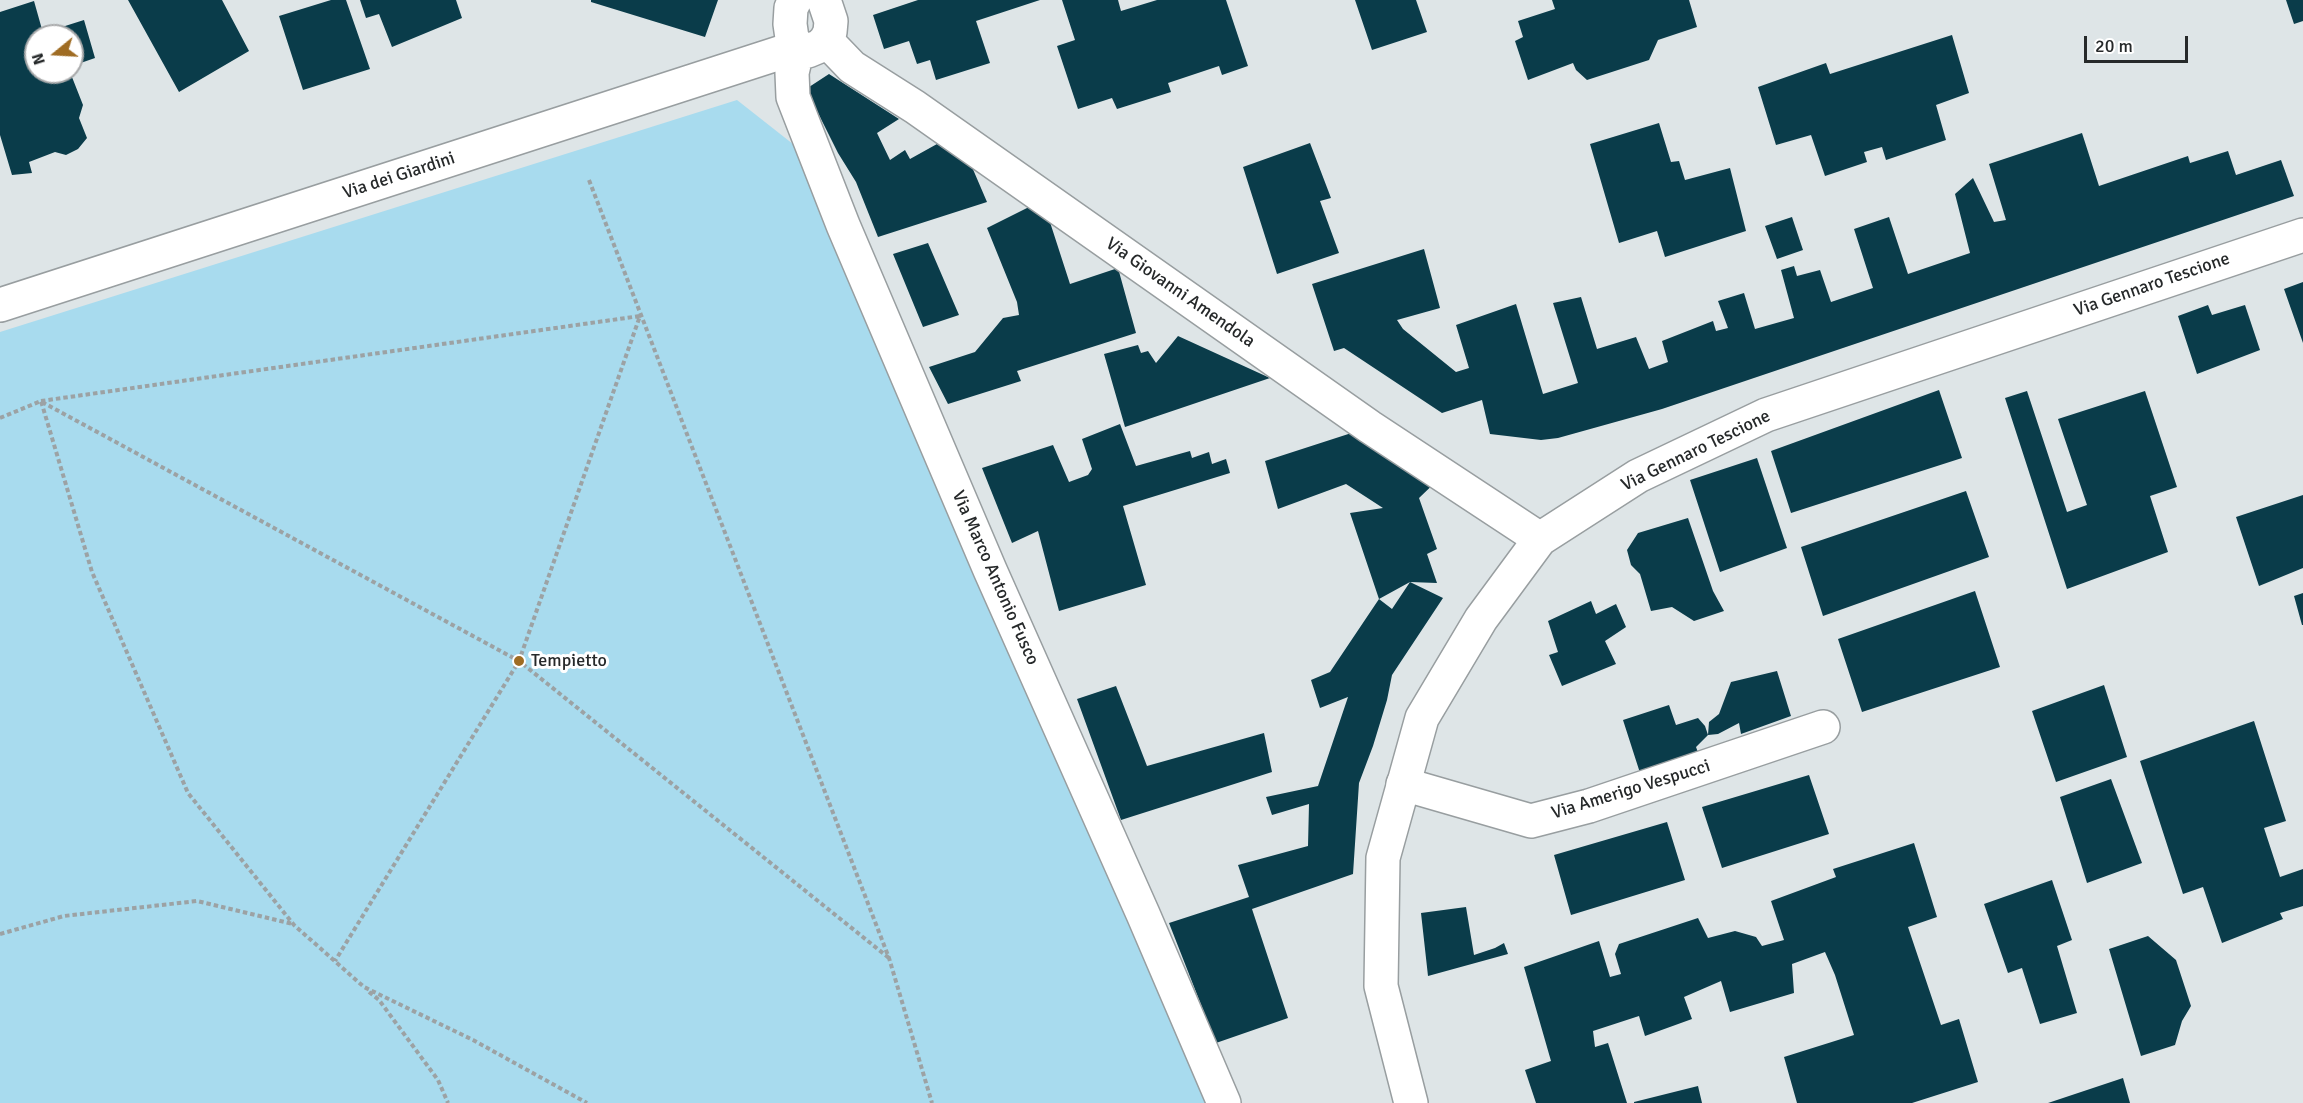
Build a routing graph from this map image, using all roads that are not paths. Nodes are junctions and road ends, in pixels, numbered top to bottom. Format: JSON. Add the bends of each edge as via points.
{"nodes":[{"id":1,"x":795,"y":0,"type":"edge"},
{"id":2,"x":833,"y":2,"type":"edge"},
{"id":3,"x":812,"y":43,"type":"junction"},
{"id":4,"x":2303,"y":235,"type":"edge"},
{"id":5,"x":0,"y":305,"type":"edge"},
{"id":6,"x":1540,"y":538,"type":"junction"},
{"id":7,"x":1823,"y":727,"type":"dead end"},
{"id":8,"x":1403,"y":784,"type":"junction"},
{"id":9,"x":1224,"y":1103,"type":"edge"},
{"id":10,"x":1411,"y":1103,"type":"edge"}],
"edges":[{"from":1,"to":3,"type":"street","name":"Via Giovanni Amendola","via":[[791,8],[792,38]]},
{"from":2,"to":3,"type":"street","via":[[831,32]]},
{"from":3,"to":5,"type":"street","name":"Via dei Giardini"},
{"from":3,"to":6,"type":"street","name":"Via Giovanni Amendola","via":[[915,107],[1370,427]]},
{"from":3,"to":9,"type":"street","name":"Via Marco Antonio Fusco","via":[[792,73],[793,97],[843,225],[990,570]]},
{"from":4,"to":6,"type":"street","name":"Via Gennaro Tescione","via":[[1766,415],[1638,476]]},
{"from":6,"to":8,"type":"street","name":"Via Gennaro Tescione","via":[[1481,619],[1422,718]]},
{"from":7,"to":8,"type":"street","name":"Via Amerigo Vespucci","via":[[1600,802],[1531,821]]},
{"from":8,"to":10,"type":"street","name":"Via Gennaro Tescione","via":[[1383,858],[1382,986]]}]}
